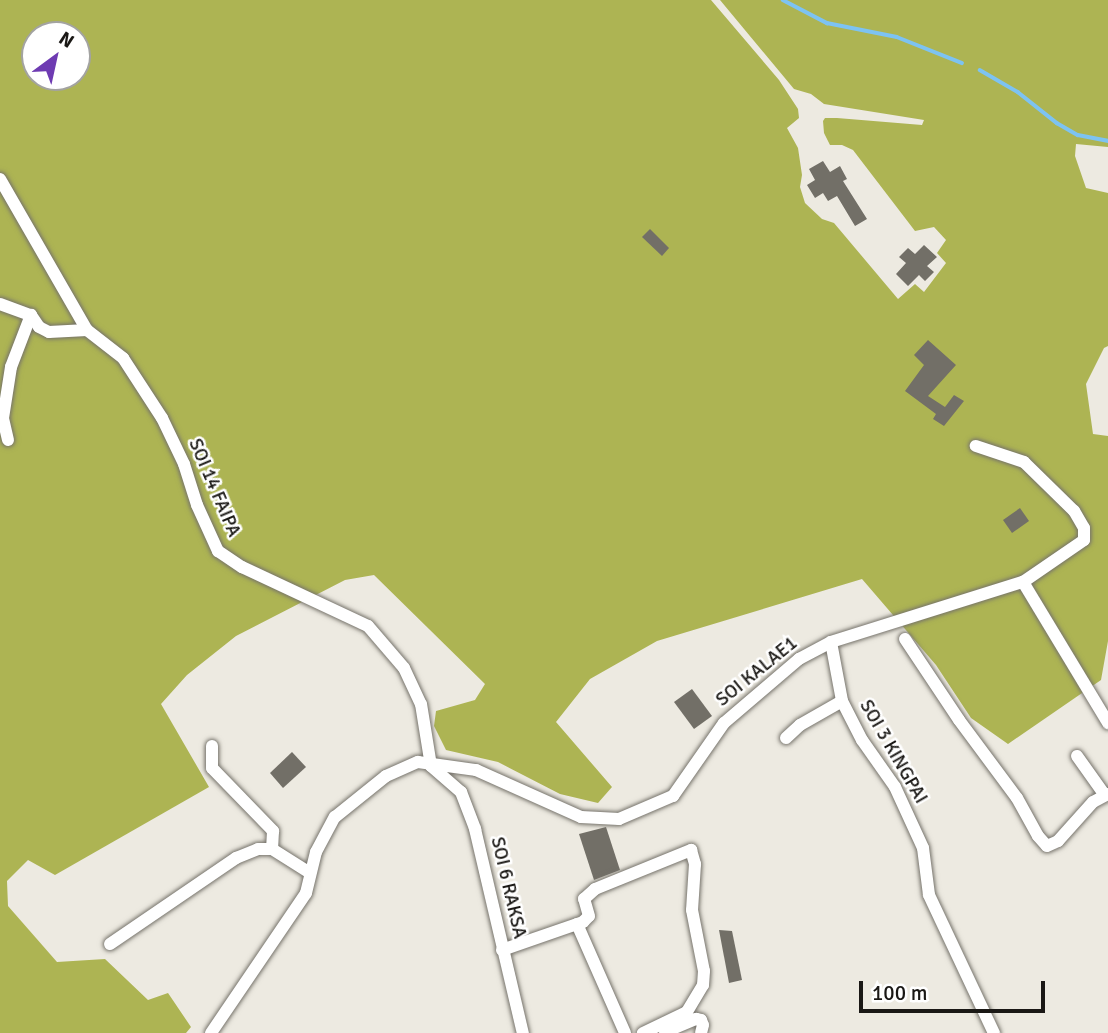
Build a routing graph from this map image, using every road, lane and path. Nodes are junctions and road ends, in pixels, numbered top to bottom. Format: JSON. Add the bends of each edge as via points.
{"nodes":[{"id":1,"x":0,"y":179,"type":"edge"},
{"id":2,"x":0,"y":304,"type":"edge"},
{"id":3,"x":31,"y":315,"type":"junction"},
{"id":4,"x":87,"y":330,"type":"junction"},
{"id":5,"x":8,"y":440,"type":"dead end"},
{"id":6,"x":976,"y":446,"type":"dead end"},
{"id":7,"x":1023,"y":582,"type":"junction"},
{"id":8,"x":905,"y":639,"type":"dead end"},
{"id":9,"x":831,"y":642,"type":"junction"},
{"id":10,"x":842,"y":701,"type":"junction"},
{"id":11,"x":1108,"y":723,"type":"edge"},
{"id":12,"x":786,"y":738,"type":"dead end"},
{"id":13,"x":212,"y":746,"type":"dead end"},
{"id":14,"x":1077,"y":756,"type":"dead end"},
{"id":15,"x":431,"y":766,"type":"junction"},
{"id":16,"x":1106,"y":794,"type":"edge"},
{"id":17,"x":272,"y":849,"type":"junction"},
{"id":18,"x":310,"y":873,"type":"junction"},
{"id":19,"x":577,"y":924,"type":"junction"},
{"id":20,"x":110,"y":944,"type":"dead end"},
{"id":21,"x":502,"y":950,"type":"junction"},
{"id":22,"x":211,"y":1033,"type":"edge"},
{"id":23,"x":523,"y":1033,"type":"edge"},
{"id":24,"x":625,"y":1033,"type":"edge"},
{"id":25,"x":643,"y":1033,"type":"edge"},
{"id":26,"x":662,"y":1033,"type":"edge"},
{"id":27,"x":701,"y":1033,"type":"edge"},
{"id":28,"x":993,"y":1033,"type":"edge"}],
"edges":[{"from":1,"to":4,"type":"street","name":"SOI 14 FAIPA"},
{"from":2,"to":3,"type":"street"},
{"from":3,"to":4,"type":"street","via":[[38,327],[49,332]]},
{"from":3,"to":5,"type":"street","via":[[11,367],[3,418]]},
{"from":4,"to":15,"type":"street","name":"SOI 14 FAIPA","via":[[132,368],[184,464],[218,551],[242,567],[368,626],[404,668],[421,704]]},
{"from":6,"to":7,"type":"street","name":"SOI KALAE1","via":[[1024,462],[1074,511],[1084,528],[1084,540]]},
{"from":7,"to":9,"type":"street","name":"SOI KALAE1"},
{"from":7,"to":11,"type":"street"},
{"from":8,"to":16,"type":"street","via":[[1047,846],[1058,841]]},
{"from":9,"to":10,"type":"street","name":"SOI 3 KINGPAI"},
{"from":9,"to":15,"type":"street","name":"SOI KALAE1","via":[[799,659],[724,723],[673,796],[619,820],[581,817],[476,770]]},
{"from":10,"to":12,"type":"street"},
{"from":10,"to":28,"type":"street","name":"SOI 3 KINGPAI","via":[[862,740],[895,786],[923,848],[929,895]]},
{"from":13,"to":17,"type":"street","via":[[212,768],[273,831]]},
{"from":14,"to":16,"type":"street"},
{"from":15,"to":18,"type":"street","name":"SOI KALAE1","via":[[418,762],[386,776],[335,817]]},
{"from":15,"to":21,"type":"street","name":"SOI 6 RAKSA","via":[[461,792],[475,829]]},
{"from":17,"to":18,"type":"street"},
{"from":17,"to":20,"type":"street","via":[[236,858]]},
{"from":18,"to":22,"type":"street","name":"SOI KALAE1","via":[[306,893],[284,930]]},
{"from":19,"to":21,"type":"street"},
{"from":19,"to":24,"type":"street"},
{"from":19,"to":25,"type":"street","via":[[589,916],[584,899],[595,889],[692,851],[692,910],[703,985],[687,1012]]},
{"from":21,"to":23,"type":"street","name":"SOI 6 RAKSA"},
{"from":26,"to":27,"type":"street","via":[[696,1019],[701,1020]]}]}
